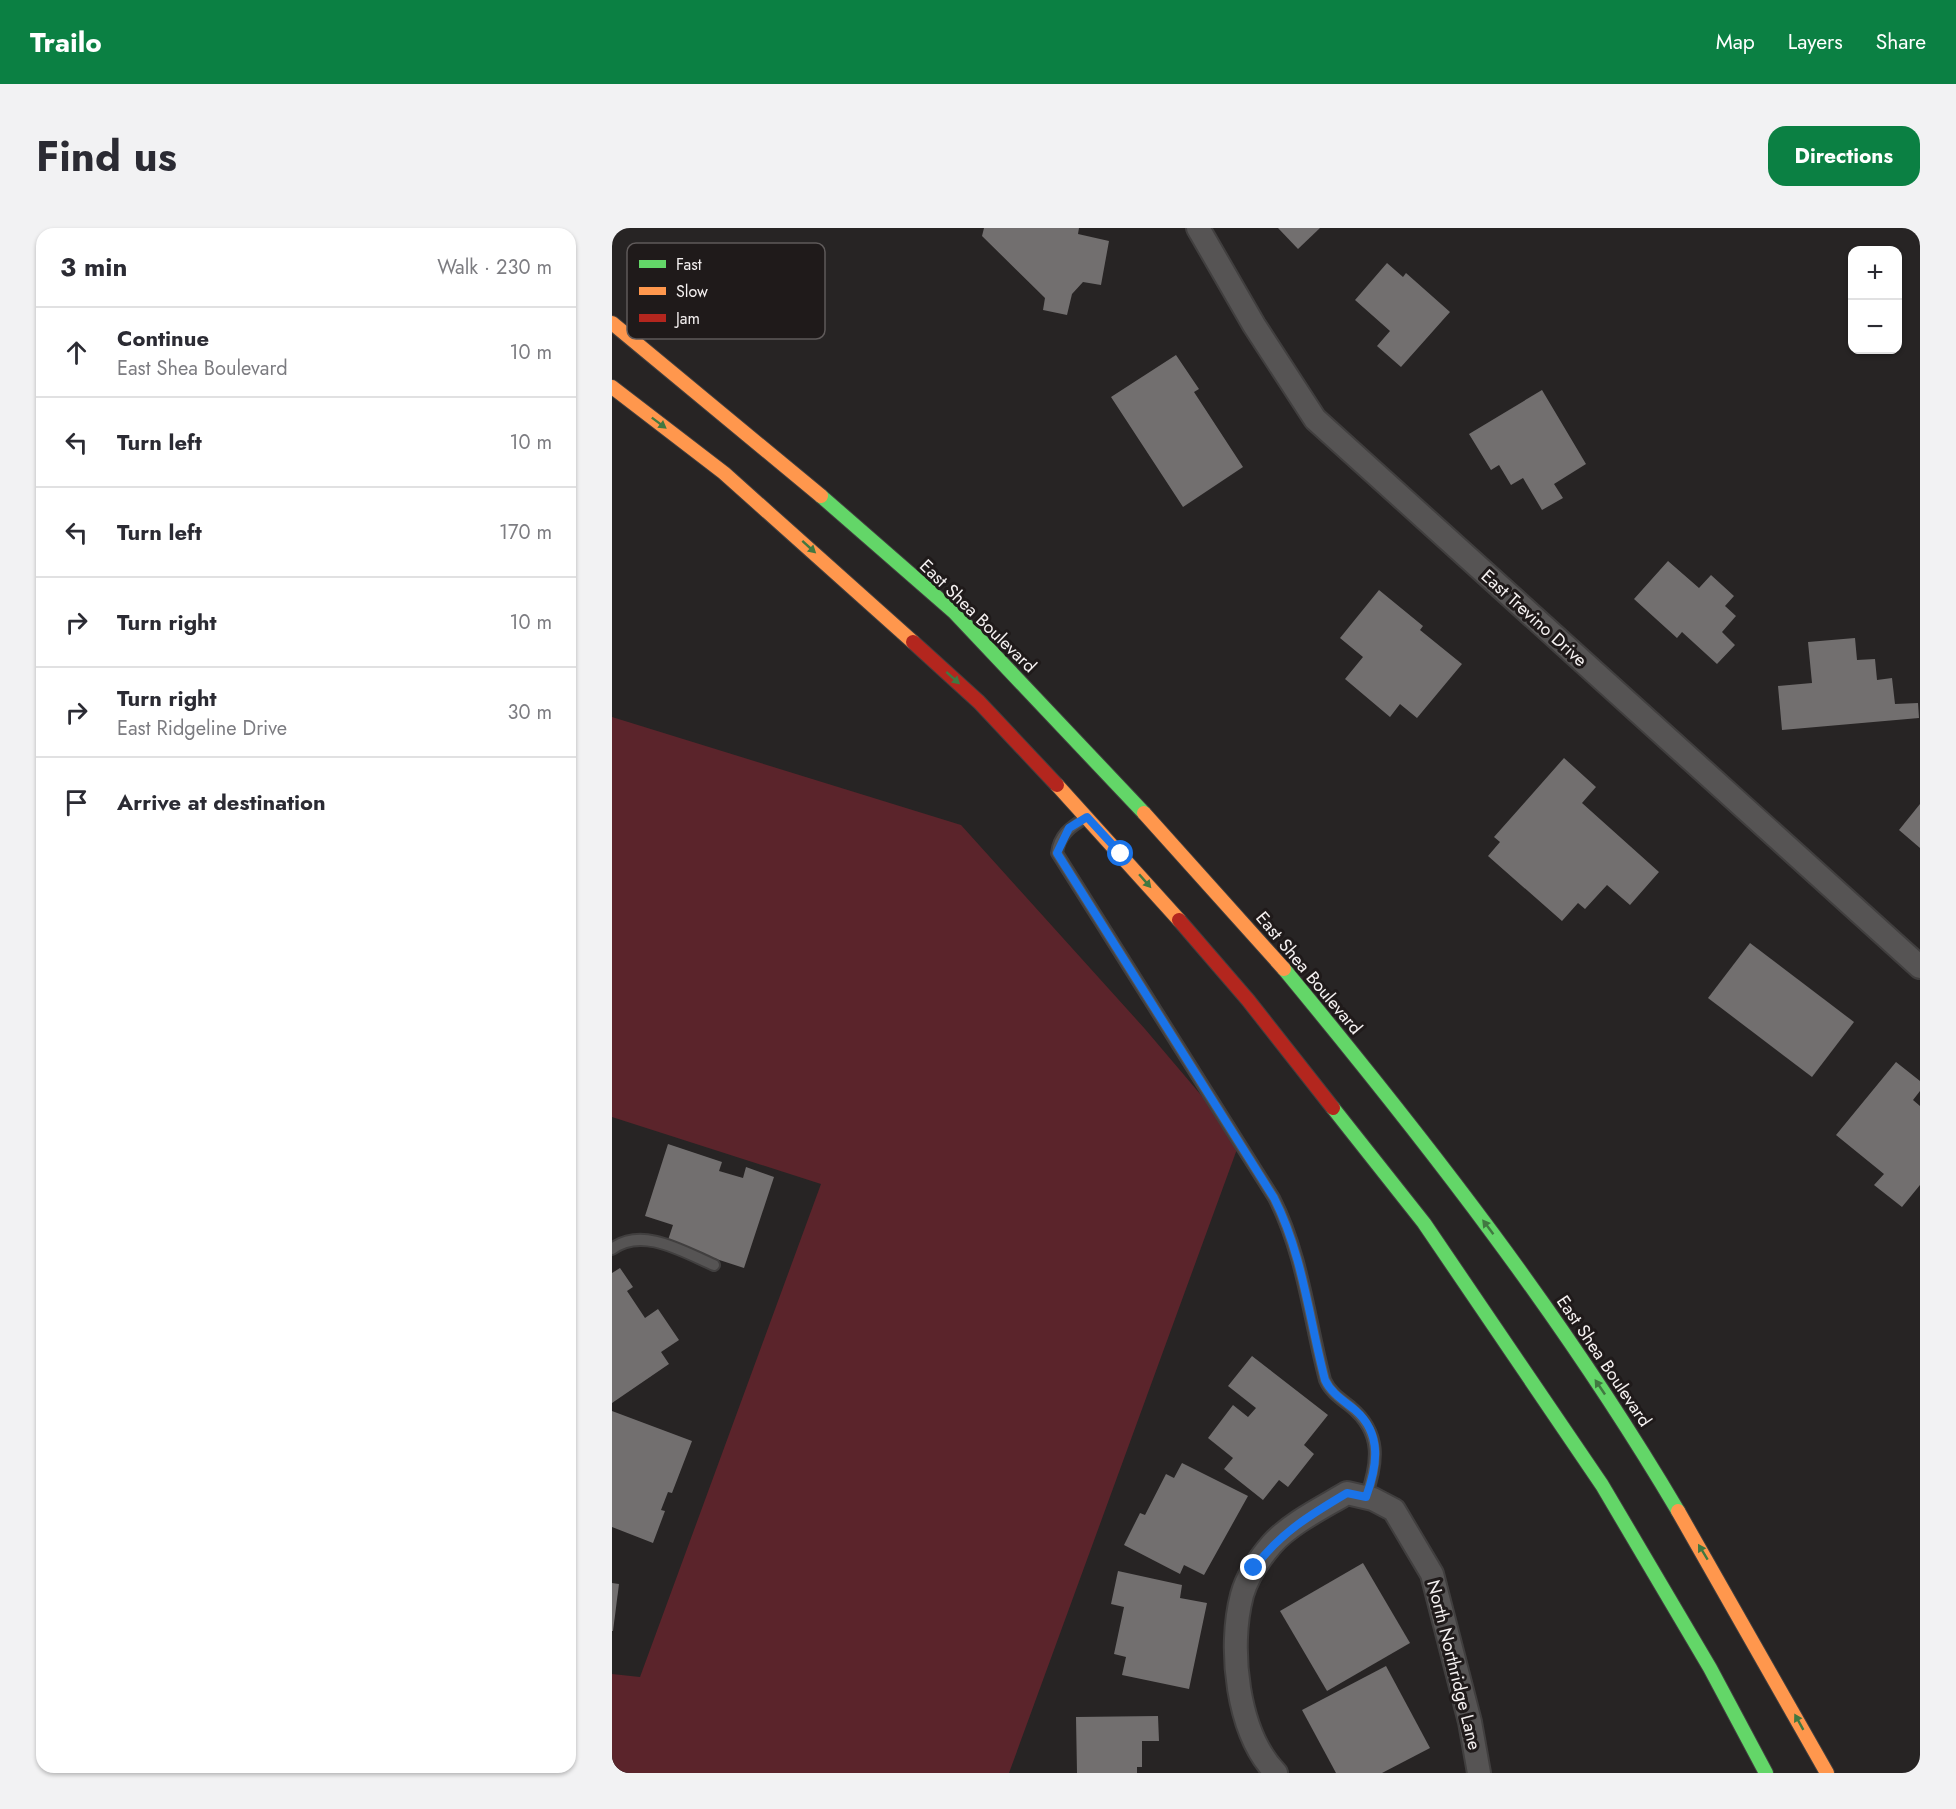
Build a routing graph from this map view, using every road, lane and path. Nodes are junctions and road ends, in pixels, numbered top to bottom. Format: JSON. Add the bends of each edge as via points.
{"nodes":[{"id":1,"x":1198,"y":228,"type":"edge"},
{"id":2,"x":612,"y":323,"type":"edge"},
{"id":3,"x":627,"y":335,"type":"edge"},
{"id":4,"x":632,"y":339,"type":"edge"},
{"id":5,"x":612,"y":387,"type":"edge"},
{"id":6,"x":1087,"y":817,"type":"junction"},
{"id":7,"x":1920,"y":967,"type":"edge"},
{"id":8,"x":612,"y":1249,"type":"edge"},
{"id":9,"x":714,"y":1265,"type":"dead end"},
{"id":10,"x":1356,"y":1495,"type":"junction"},
{"id":11,"x":1276,"y":1773,"type":"edge"},
{"id":12,"x":1479,"y":1773,"type":"edge"},
{"id":13,"x":1766,"y":1773,"type":"edge"},
{"id":14,"x":1827,"y":1773,"type":"edge"}],
"edges":[{"from":1,"to":7,"type":"street","name":"East Trevino Drive","via":[[1315,419]]},
{"from":3,"to":2,"type":"main road","name":"East Shea Boulevard","one_way":true},
{"from":14,"to":4,"type":"main road","name":"East Shea Boulevard","one_way":true,"via":[[1639,1445],[1530,1282],[1393,1101],[1272,955],[1126,793],[954,612]]},
{"from":5,"to":6,"type":"main road","one_way":true,"via":[[724,473],[807,545],[979,702]]},
{"from":6,"to":10,"type":"lane","via":[[1069,828],[1057,853],[1286,1222],[1299,1260],[1325,1380],[1360,1415],[1370,1431],[1377,1459]]},
{"from":6,"to":13,"type":"main road","one_way":true,"via":[[1248,1000],[1424,1223],[1602,1485],[1710,1668]]},
{"from":8,"to":9,"type":"lane","via":[[621,1242],[638,1239]]},
{"from":10,"to":11,"type":"street","via":[[1306,1518],[1273,1543],[1254,1568],[1243,1593],[1237,1622],[1240,1698],[1254,1738]]},
{"from":10,"to":12,"type":"street","name":"North Northridge Lane","via":[[1394,1510],[1432,1574]]}]}
